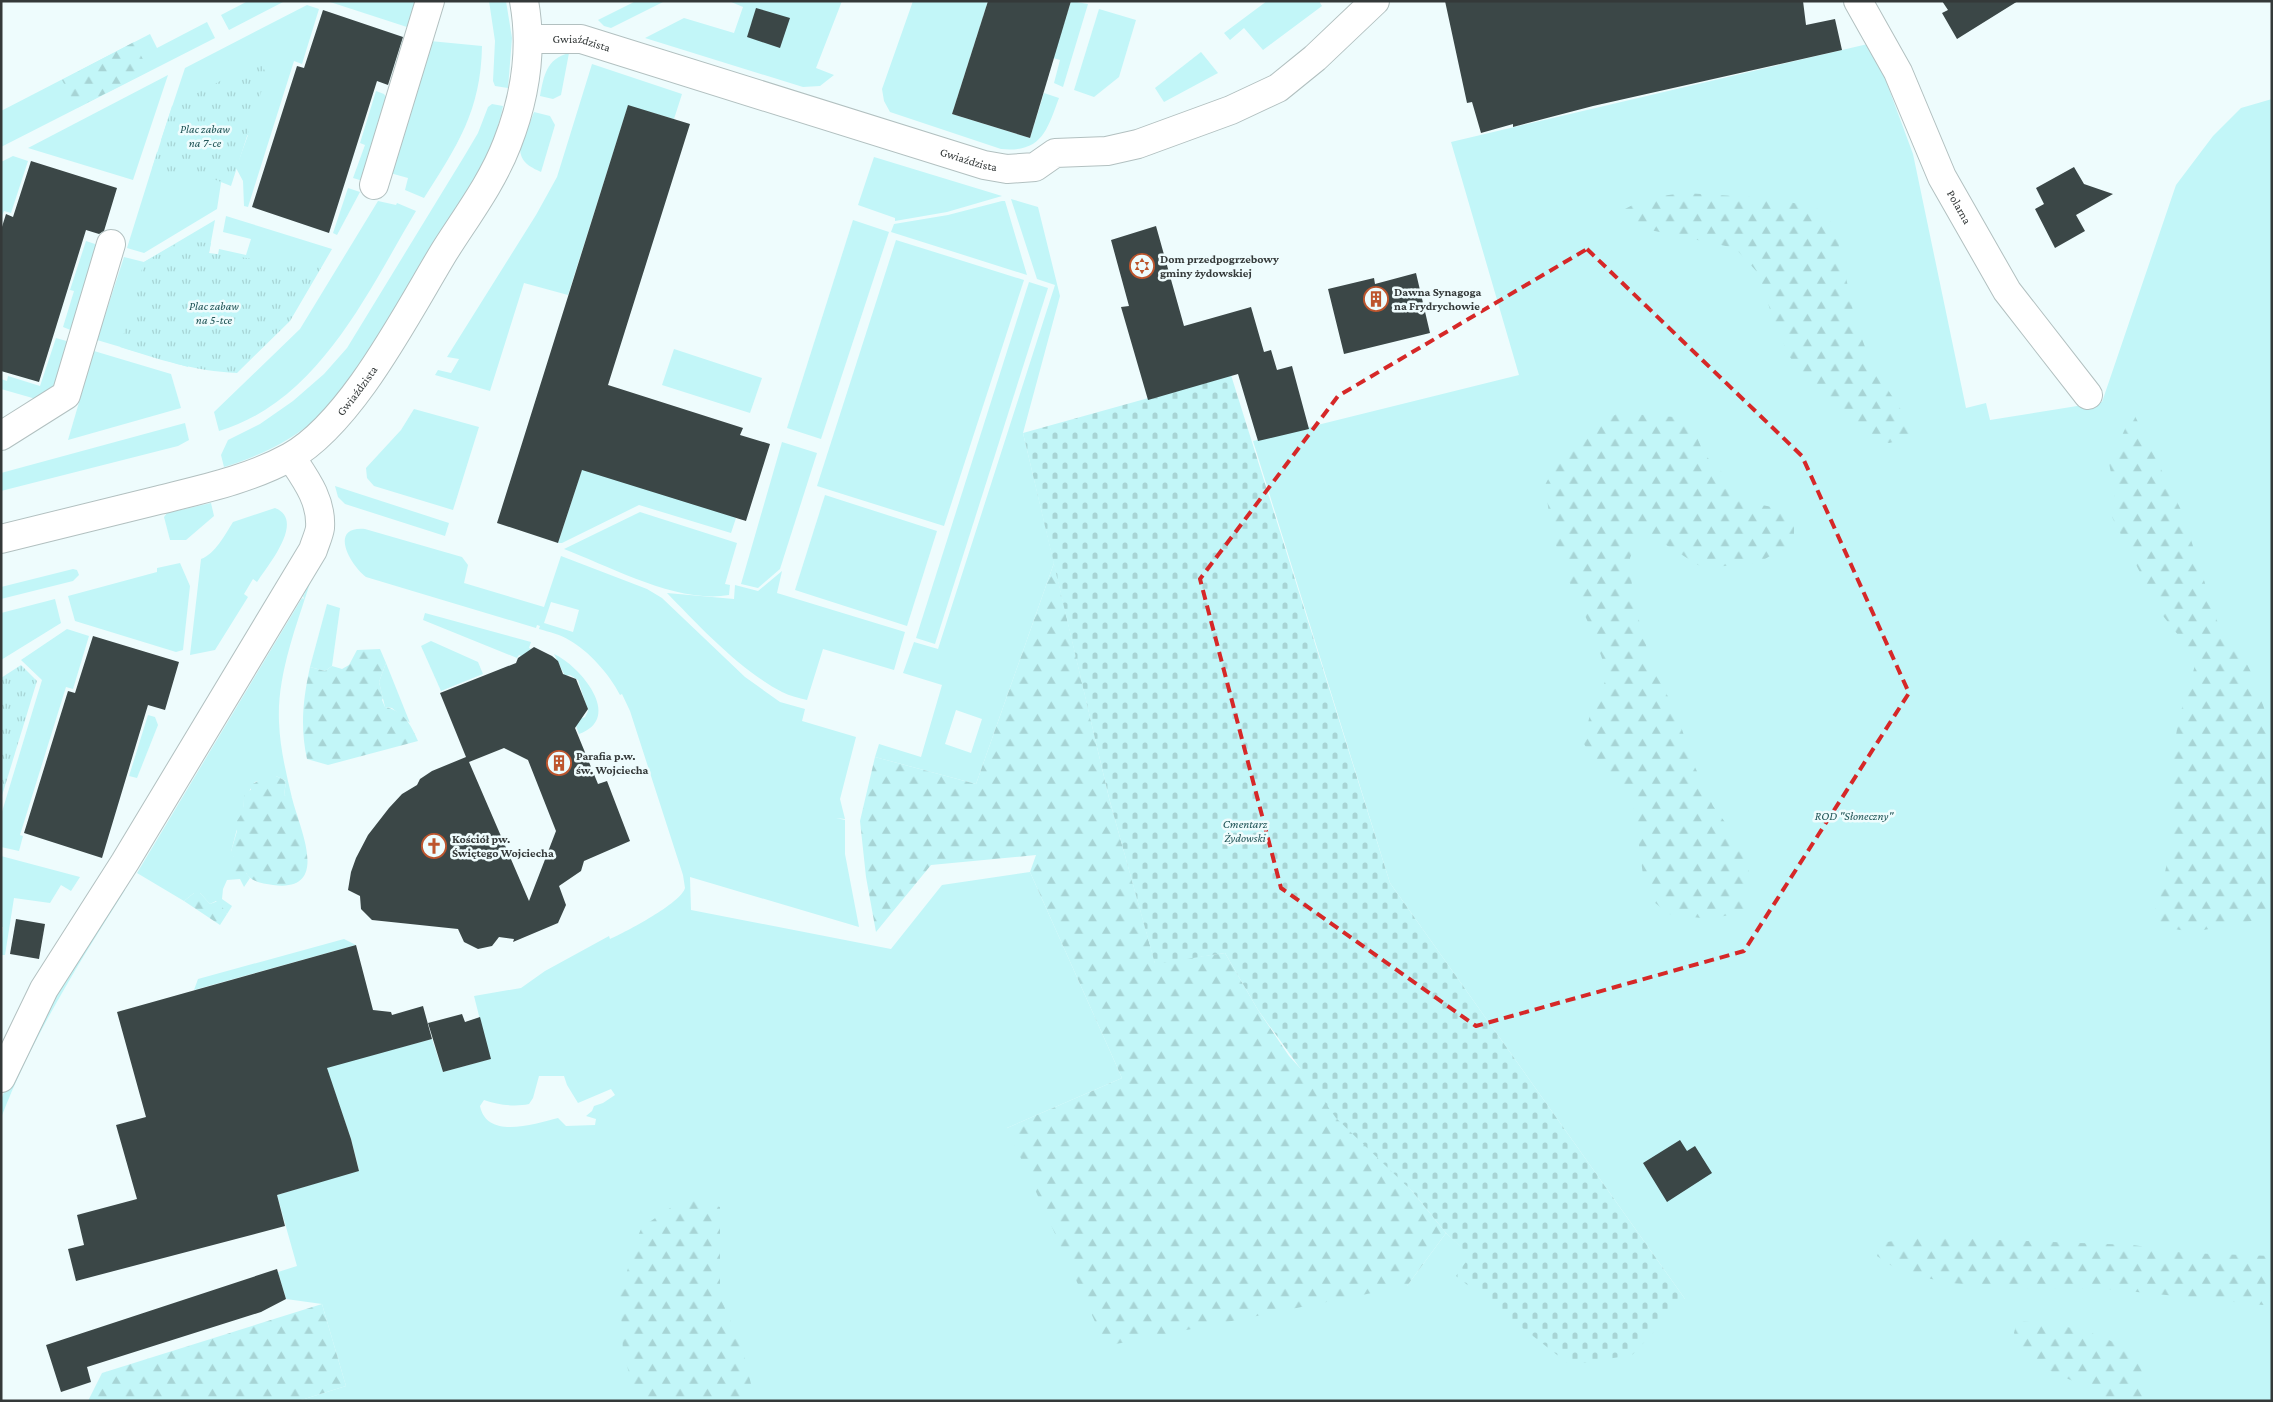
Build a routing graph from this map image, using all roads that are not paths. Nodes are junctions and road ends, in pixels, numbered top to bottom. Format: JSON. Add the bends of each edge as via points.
{"nodes":[{"id":1,"x":430,"y":1,"type":"edge"},
{"id":2,"x":524,"y":1,"type":"edge"},
{"id":3,"x":1375,"y":1,"type":"edge"},
{"id":4,"x":1858,"y":1,"type":"edge"},
{"id":5,"x":528,"y":39,"type":"junction"},
{"id":6,"x":374,"y":185,"type":"dead end"},
{"id":7,"x":111,"y":244,"type":"dead end"},
{"id":8,"x":2088,"y":395,"type":"dead end"},
{"id":9,"x":1,"y":436,"type":"edge"},
{"id":10,"x":290,"y":457,"type":"junction"},
{"id":11,"x":1,"y":539,"type":"edge"},
{"id":12,"x":1,"y":1078,"type":"edge"}],
"edges":[{"from":1,"to":6,"type":"street"},
{"from":2,"to":5,"type":"street","name":"Gwiaździsta"},
{"from":3,"to":5,"type":"street","name":"Gwiaździsta","via":[[1278,88],[1231,110],[1138,144],[1107,151],[1055,153],[1035,167],[1024,169],[984,165],[581,39]]},
{"from":4,"to":8,"type":"street","name":"Polarna","via":[[1898,72],[1942,177],[2007,291]]},
{"from":5,"to":10,"type":"street","name":"Gwiaździsta","via":[[527,70],[521,100],[507,144],[487,184],[361,386],[311,442]]},
{"from":7,"to":9,"type":"street","via":[[66,395]]},
{"from":10,"to":11,"type":"street","name":"Gwiaździsta","via":[[254,474]]},
{"from":10,"to":12,"type":"street","via":[[308,482],[318,506],[320,528],[313,550],[44,989]]}]}
